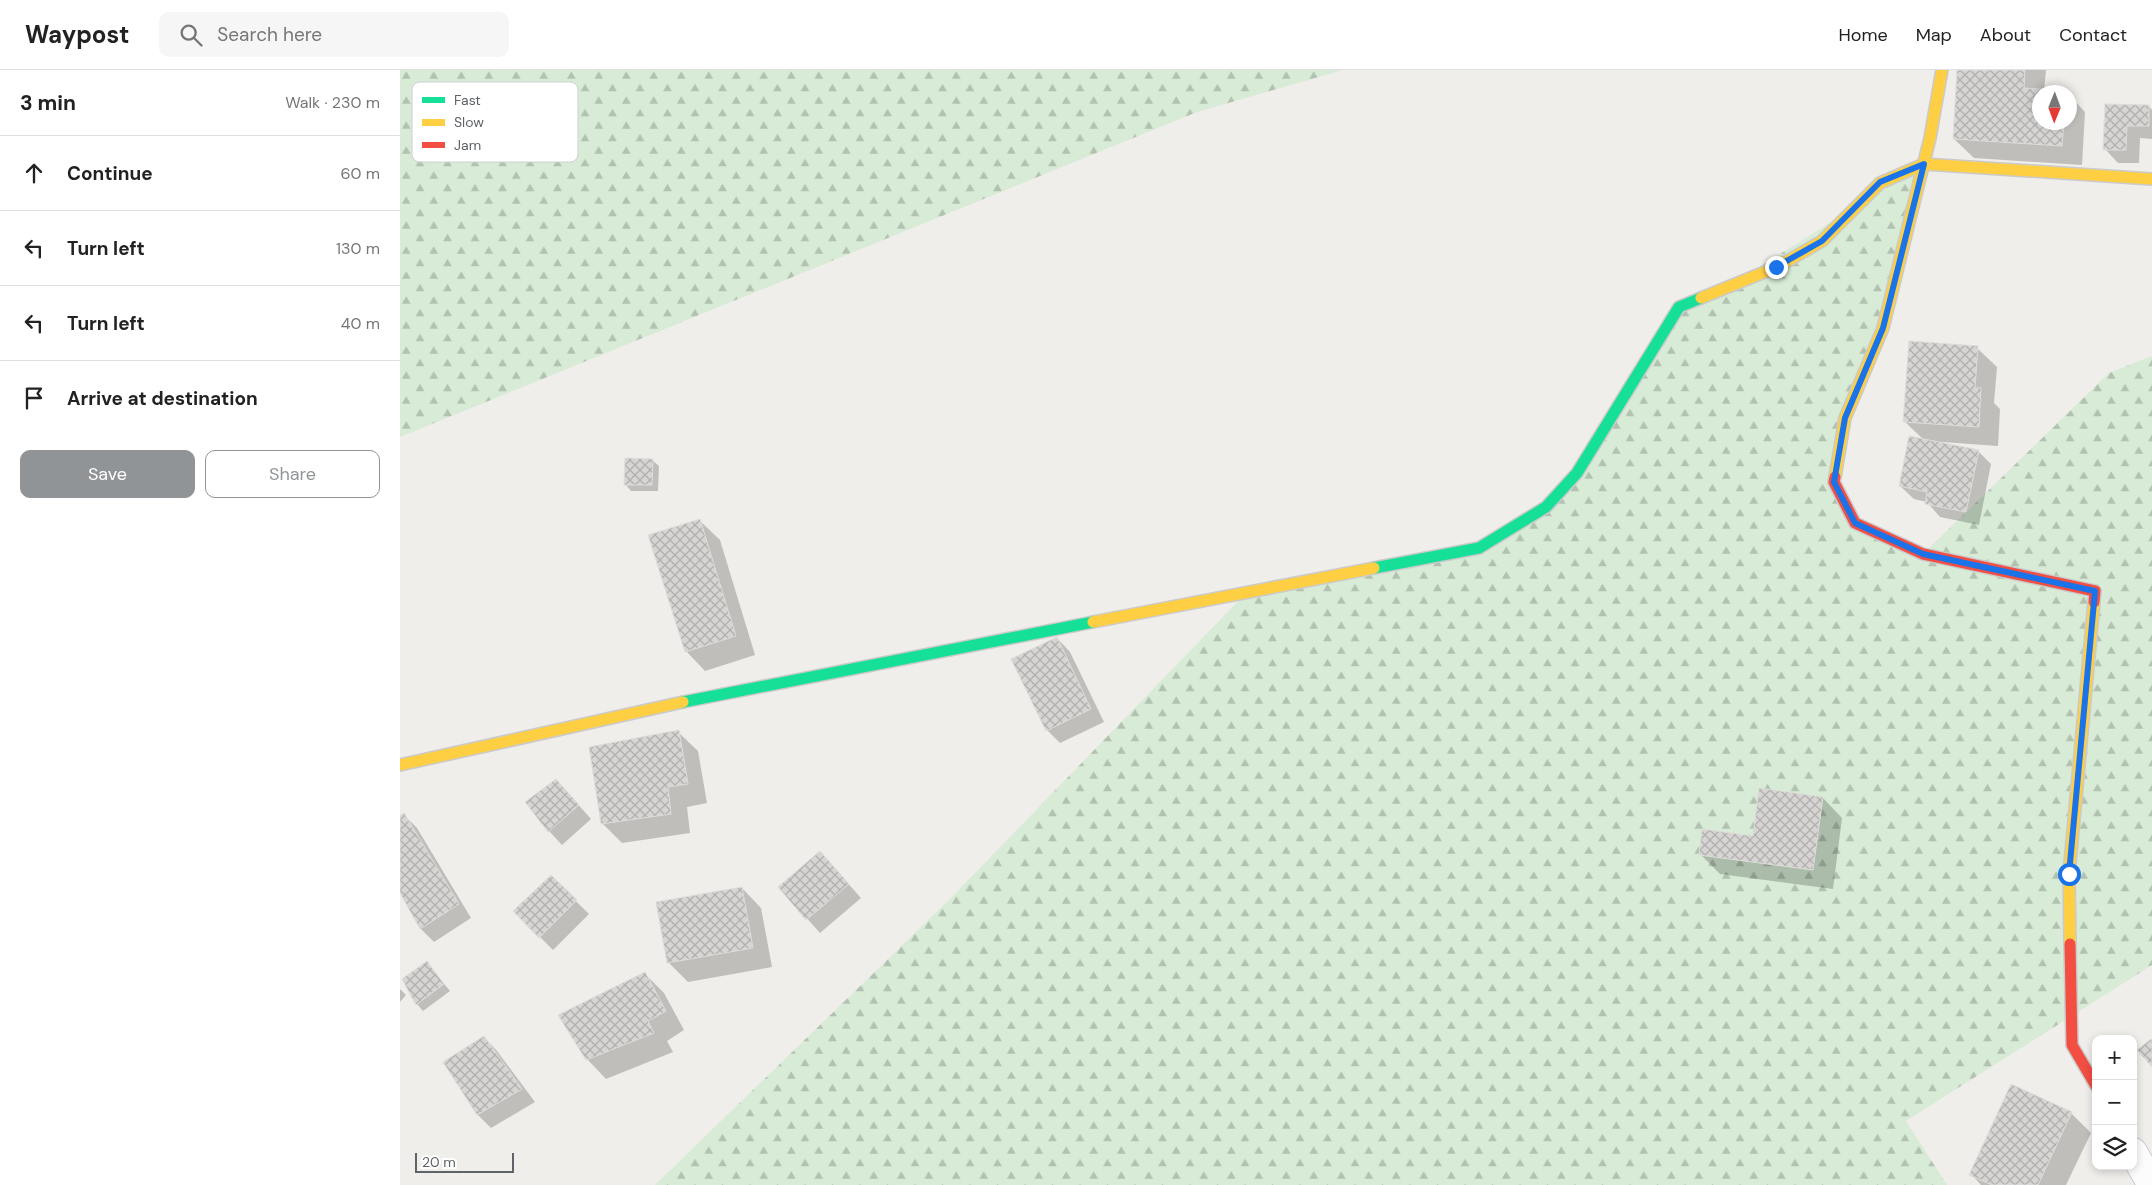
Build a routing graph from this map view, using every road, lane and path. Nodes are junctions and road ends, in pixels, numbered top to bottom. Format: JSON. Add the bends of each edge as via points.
{"nodes":[{"id":1,"x":1942,"y":70,"type":"edge"},
{"id":2,"x":1924,"y":164,"type":"junction"},
{"id":3,"x":2152,"y":179,"type":"edge"},
{"id":4,"x":400,"y":765,"type":"edge"},
{"id":5,"x":2092,"y":1080,"type":"edge"},
{"id":6,"x":2137,"y":1159,"type":"edge"},
{"id":7,"x":2152,"y":1185,"type":"edge"}],
"edges":[{"from":1,"to":2,"type":"street"},
{"from":2,"to":3,"type":"street"},
{"from":2,"to":4,"type":"street","via":[[1880,182],[1822,241],[1776,267],[1679,307],[1577,473],[1546,508],[1479,548],[703,697]]},
{"from":2,"to":5,"type":"street","via":[[1883,328],[1845,418],[1834,482],[1855,523],[1923,554],[2095,591],[2069,874],[2072,1045]]},
{"from":6,"to":7,"type":"street"}]}
